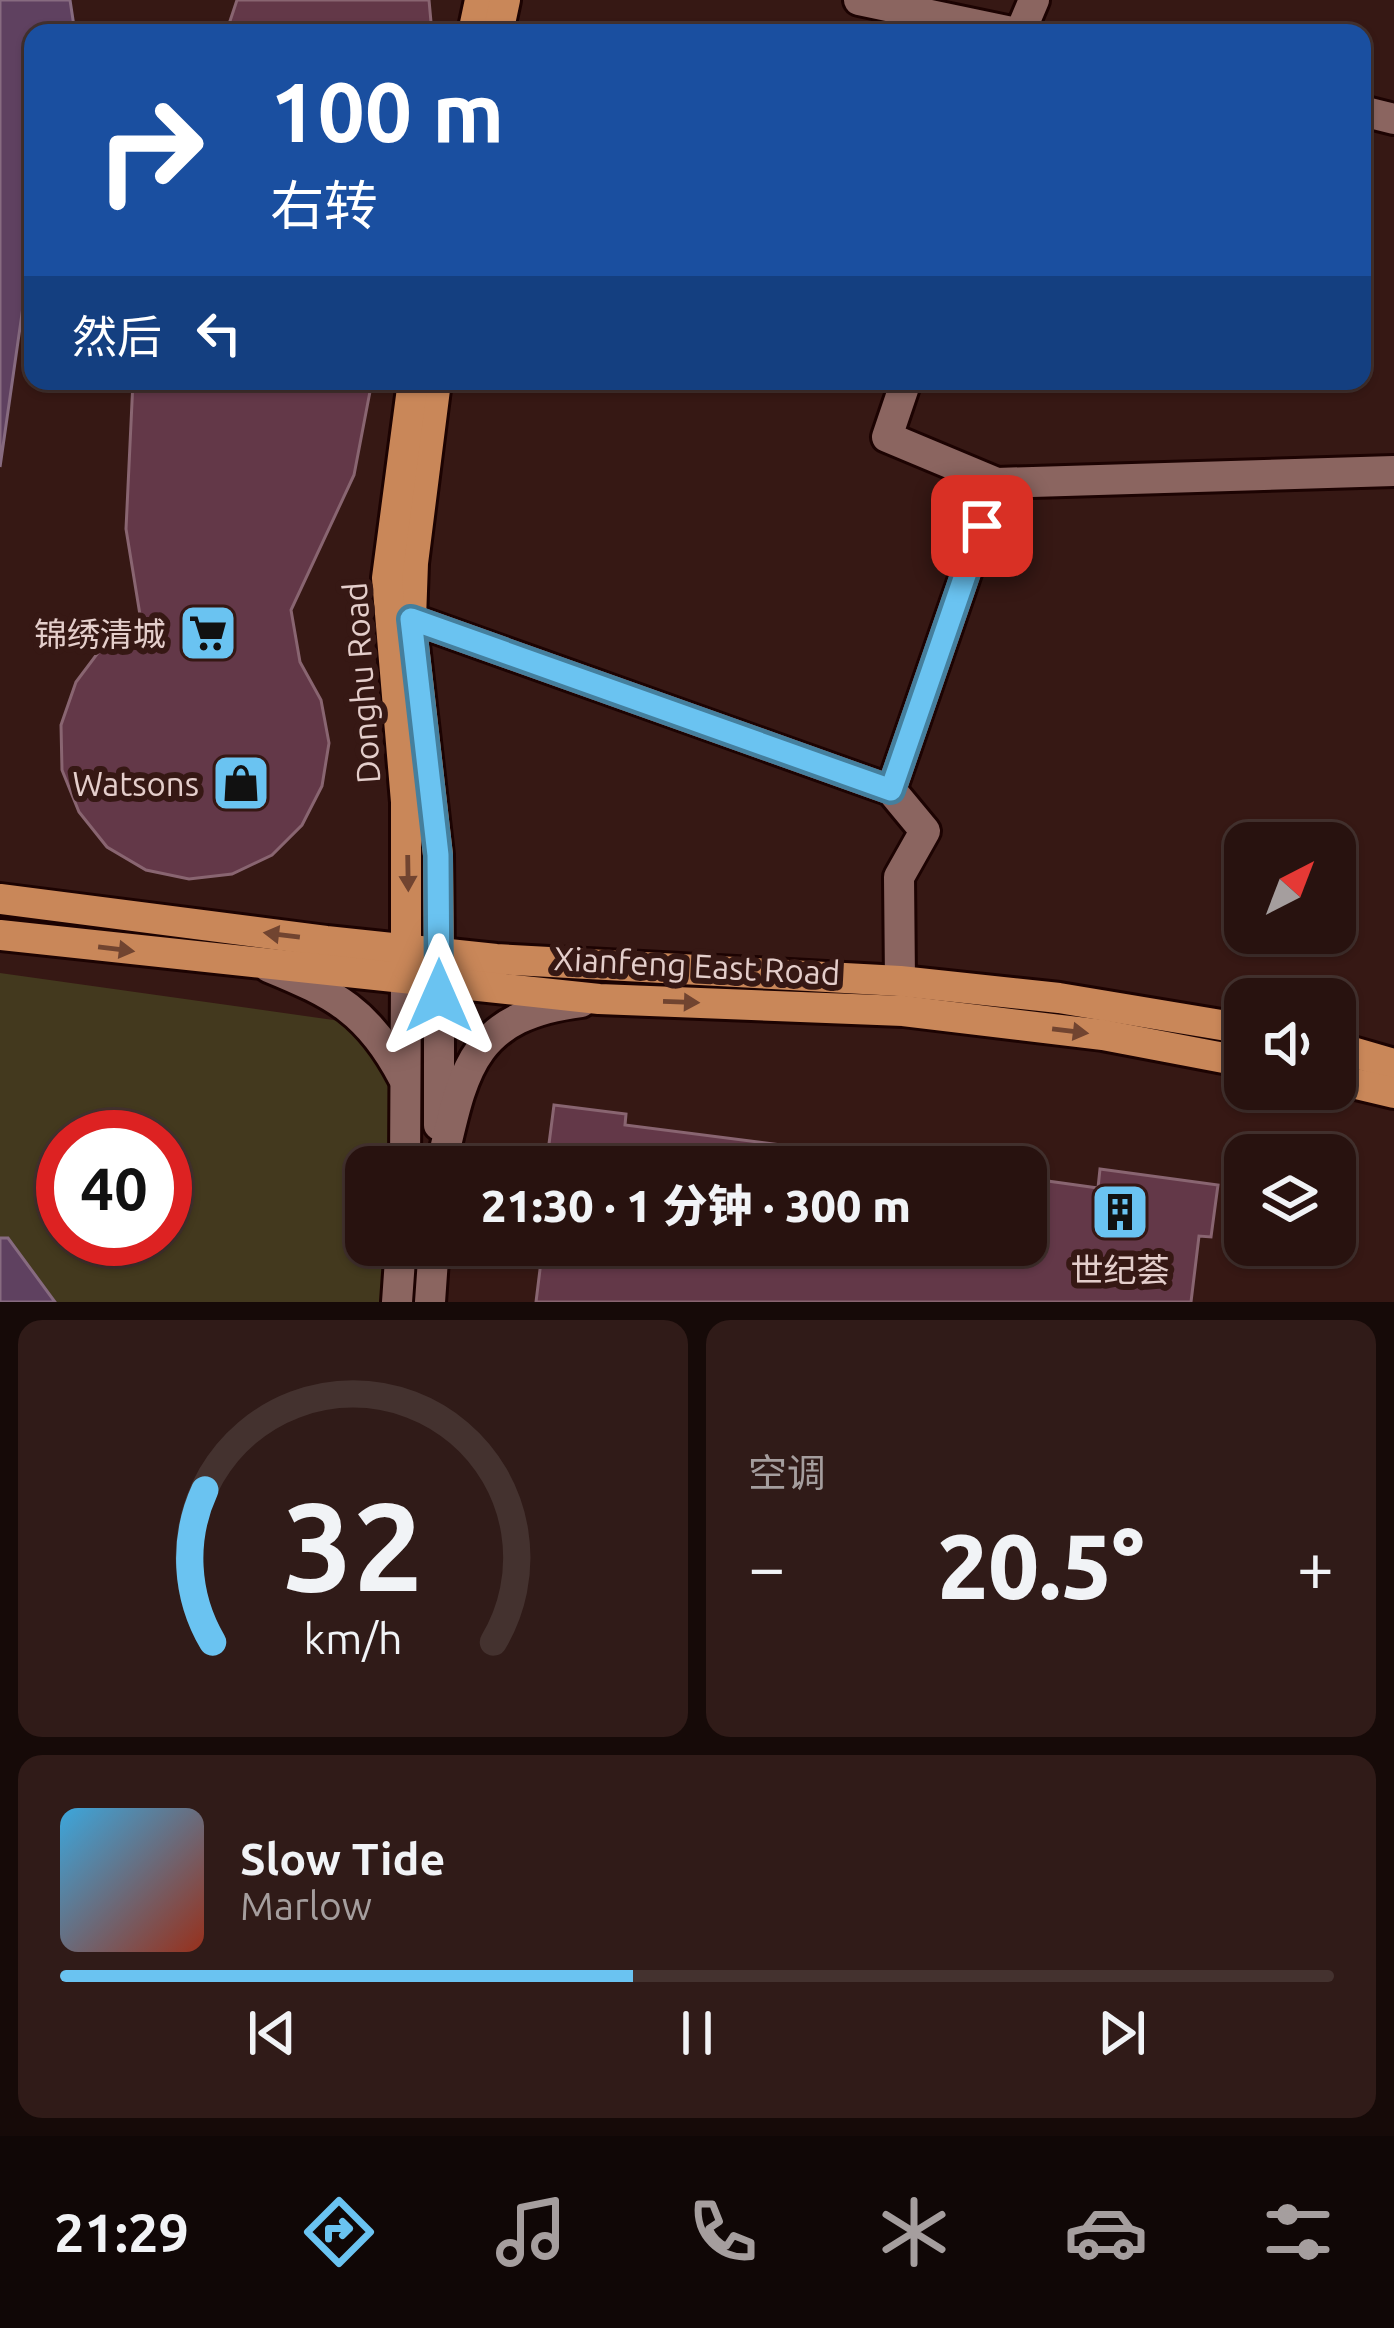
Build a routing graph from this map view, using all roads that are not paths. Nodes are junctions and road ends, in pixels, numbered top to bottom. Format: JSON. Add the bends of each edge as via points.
{"nodes":[{"id":1,"x":859,"y":0,"type":"edge"},
{"id":2,"x":975,"y":24,"type":"edge"},
{"id":3,"x":412,"y":390,"type":"edge"},
{"id":4,"x":435,"y":390,"type":"edge"},
{"id":5,"x":902,"y":390,"type":"edge"},
{"id":6,"x":1394,"y":471,"type":"edge"},
{"id":7,"x":997,"y":483,"type":"junction"},
{"id":8,"x":411,"y":619,"type":"junction"},
{"id":9,"x":891,"y":790,"type":"junction"},
{"id":10,"x":0,"y":899,"type":"edge"},
{"id":11,"x":0,"y":935,"type":"edge"},
{"id":12,"x":407,"y":950,"type":"junction"},
{"id":13,"x":269,"y":967,"type":"junction"},
{"id":14,"x":439,"y":968,"type":"junction"},
{"id":15,"x":900,"y":981,"type":"junction"},
{"id":16,"x":406,"y":982,"type":"junction"},
{"id":17,"x":598,"y":1000,"type":"junction"},
{"id":18,"x":1224,"y":1026,"type":"edge"},
{"id":19,"x":1356,"y":1053,"type":"edge"},
{"id":20,"x":1224,"y":1058,"type":"edge"},
{"id":21,"x":1394,"y":1064,"type":"edge"},
{"id":22,"x":404,"y":1077,"type":"junction"},
{"id":23,"x":1356,"y":1084,"type":"edge"},
{"id":24,"x":1394,"y":1093,"type":"edge"},
{"id":25,"x":405,"y":1146,"type":"edge"},
{"id":26,"x":439,"y":1146,"type":"edge"},
{"id":27,"x":445,"y":1146,"type":"edge"},
{"id":28,"x":399,"y":1266,"type":"edge"},
{"id":29,"x":433,"y":1266,"type":"edge"},
{"id":30,"x":397,"y":1302,"type":"edge"},
{"id":31,"x":430,"y":1302,"type":"edge"}],
"edges":[{"from":1,"to":2,"type":"street"},
{"from":3,"to":12,"type":"main road","name":"Donghu Road","one_way":true,"via":[[387,578],[406,802]]},
{"from":4,"to":8,"type":"main road","name":"Donghu Road"},
{"from":5,"to":7,"type":"street","via":[[887,437]]},
{"from":6,"to":7,"type":"street"},
{"from":7,"to":9,"type":"street"},
{"from":8,"to":9,"type":"street"},
{"from":8,"to":14,"type":"main road","name":"Donghu Road","via":[[438,855]]},
{"from":9,"to":15,"type":"street","via":[[925,830],[899,877]]},
{"from":12,"to":10,"type":"main road","name":"Xianfeng East Road","one_way":true},
{"from":11,"to":13,"type":"main road","name":"Xianfeng East Road","one_way":true},
{"from":12,"to":14,"type":"main road","name":"Xianfeng East Road"},
{"from":12,"to":16,"type":"main road","name":"Donghu Road"},
{"from":13,"to":16,"type":"main road","name":"Xianfeng East Road"},
{"from":13,"to":22,"type":"street","via":[[363,1017]]},
{"from":14,"to":15,"type":"main road","name":"Xianfeng East Road"},
{"from":14,"to":16,"type":"main road","name":"Xianfeng East Road"},
{"from":14,"to":17,"type":"main road","name":"Xianfeng East Road"},
{"from":14,"to":26,"type":"street"},
{"from":15,"to":18,"type":"main road","name":"Xianfeng East Road"},
{"from":16,"to":22,"type":"street"},
{"from":17,"to":20,"type":"main road","name":"Xianfeng East Road","one_way":true,"via":[[903,1011]]},
{"from":17,"to":27,"type":"street","via":[[524,1016],[478,1049]]},
{"from":19,"to":21,"type":"main road"},
{"from":22,"to":25,"type":"street"},
{"from":23,"to":24,"type":"main road"},
{"from":28,"to":30,"type":"street"},
{"from":29,"to":31,"type":"street"}]}
